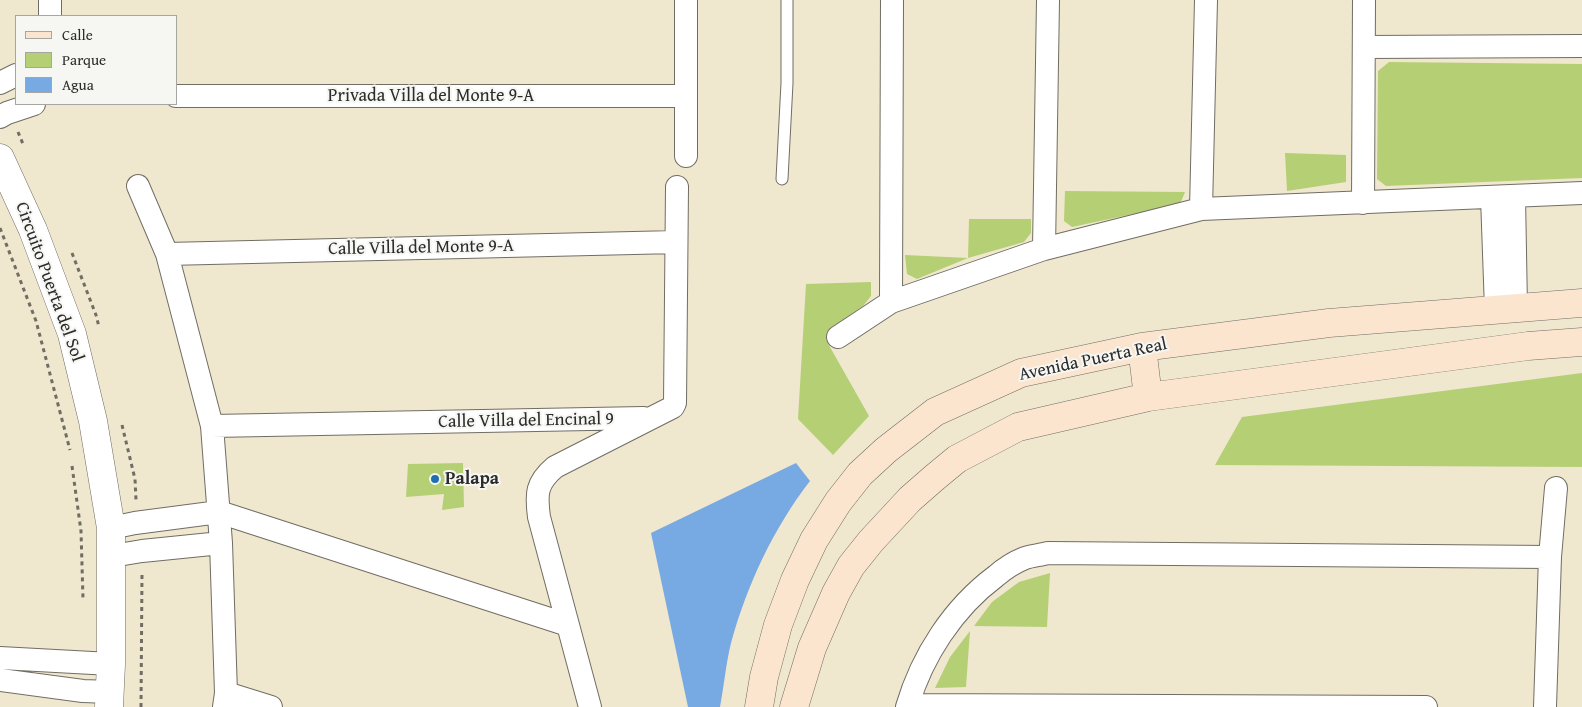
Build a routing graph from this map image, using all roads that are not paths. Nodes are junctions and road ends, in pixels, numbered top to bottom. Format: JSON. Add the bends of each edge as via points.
{"nodes":[{"id":1,"x":50,"y":0,"type":"edge"},
{"id":2,"x":686,"y":0,"type":"edge"},
{"id":3,"x":787,"y":0,"type":"edge"},
{"id":4,"x":892,"y":0,"type":"edge"},
{"id":5,"x":1048,"y":0,"type":"edge"},
{"id":6,"x":1206,"y":0,"type":"edge"},
{"id":7,"x":1364,"y":0,"type":"edge"},
{"id":8,"x":50,"y":15,"type":"edge"},
{"id":9,"x":1582,"y":46,"type":"edge"},
{"id":10,"x":1364,"y":47,"type":"junction"},
{"id":11,"x":15,"y":76,"type":"edge"},
{"id":12,"x":0,"y":83,"type":"edge"},
{"id":13,"x":178,"y":96,"type":"edge"},
{"id":14,"x":686,"y":96,"type":"junction"},
{"id":15,"x":31,"y":105,"type":"edge"},
{"id":16,"x":3,"y":115,"type":"edge"},
{"id":17,"x":686,"y":156,"type":"dead end"},
{"id":18,"x":0,"y":158,"type":"edge"},
{"id":19,"x":782,"y":179,"type":"dead end"},
{"id":20,"x":138,"y":186,"type":"dead end"},
{"id":21,"x":677,"y":187,"type":"dead end"},
{"id":22,"x":1582,"y":193,"type":"edge"},
{"id":23,"x":1514,"y":196,"type":"junction"},
{"id":24,"x":1492,"y":197,"type":"junction"},
{"id":25,"x":1363,"y":203,"type":"junction"},
{"id":26,"x":1201,"y":209,"type":"junction"},
{"id":27,"x":676,"y":242,"type":"junction"},
{"id":28,"x":1044,"y":249,"type":"junction"},
{"id":29,"x":1504,"y":251,"type":"junction"},
{"id":30,"x":167,"y":254,"type":"junction"},
{"id":31,"x":891,"y":302,"type":"junction"},
{"id":32,"x":1582,"y":303,"type":"edge"},
{"id":33,"x":1506,"y":309,"type":"junction"},
{"id":34,"x":838,"y":337,"type":"dead end"},
{"id":35,"x":1582,"y":342,"type":"edge"},
{"id":36,"x":1142,"y":347,"type":"junction"},
{"id":37,"x":1148,"y":397,"type":"junction"},
{"id":38,"x":650,"y":418,"type":"junction"},
{"id":39,"x":212,"y":426,"type":"junction"},
{"id":40,"x":1556,"y":488,"type":"dead end"},
{"id":41,"x":218,"y":512,"type":"junction"},
{"id":42,"x":123,"y":525,"type":"junction"},
{"id":43,"x":222,"y":543,"type":"junction"},
{"id":44,"x":112,"y":556,"type":"junction"},
{"id":45,"x":1550,"y":557,"type":"junction"},
{"id":46,"x":568,"y":625,"type":"junction"},
{"id":47,"x":0,"y":658,"type":"edge"},
{"id":48,"x":112,"y":664,"type":"junction"},
{"id":49,"x":0,"y":680,"type":"edge"},
{"id":50,"x":109,"y":699,"type":"edge"},
{"id":51,"x":225,"y":700,"type":"edge"},
{"id":52,"x":908,"y":706,"type":"edge"},
{"id":53,"x":270,"y":707,"type":"edge"},
{"id":54,"x":590,"y":707,"type":"edge"},
{"id":55,"x":759,"y":707,"type":"edge"},
{"id":56,"x":794,"y":707,"type":"edge"},
{"id":57,"x":1426,"y":707,"type":"edge"},
{"id":58,"x":1545,"y":707,"type":"edge"}],
"edges":[{"from":1,"to":8,"type":"street"},
{"from":2,"to":14,"type":"street"},
{"from":3,"to":19,"type":"lane"},
{"from":4,"to":31,"type":"street"},
{"from":5,"to":28,"type":"street"},
{"from":6,"to":26,"type":"street"},
{"from":7,"to":10,"type":"street"},
{"from":9,"to":10,"type":"street"},
{"from":10,"to":25,"type":"street"},
{"from":11,"to":12,"type":"street"},
{"from":13,"to":14,"type":"street","name":"Privada Villa del Monte 9-A"},
{"from":14,"to":17,"type":"street"},
{"from":15,"to":16,"type":"street"},
{"from":18,"to":42,"type":"street","name":"Circuito Puerta del Sol","via":[[33,230],[72,334]]},
{"from":20,"to":30,"type":"street"},
{"from":21,"to":27,"type":"street"},
{"from":22,"to":23,"type":"street"},
{"from":23,"to":24,"type":"street"},
{"from":23,"to":29,"type":"street"},
{"from":24,"to":25,"type":"street"},
{"from":24,"to":29,"type":"street"},
{"from":25,"to":26,"type":"street"},
{"from":26,"to":28,"type":"street"},
{"from":27,"to":30,"type":"street","name":"Calle Villa del Monte 9-A"},
{"from":27,"to":38,"type":"street","via":[[675,403]]},
{"from":28,"to":31,"type":"street"},
{"from":29,"to":33,"type":"street"},
{"from":30,"to":39,"type":"street"},
{"from":31,"to":34,"type":"street"},
{"from":32,"to":33,"type":"main road","name":"Avenida Puerta Real"},
{"from":33,"to":36,"type":"main road","name":"Avenida Puerta Real","via":[[1329,323]]},
{"from":35,"to":37,"type":"main road","via":[[1528,346]]},
{"from":36,"to":37,"type":"main road"},
{"from":36,"to":55,"type":"main road","name":"Avenida Puerta Real","via":[[1021,373],[935,412],[860,474],[838,502],[795,580],[778,625]]},
{"from":37,"to":56,"type":"main road","via":[[1018,427],[957,459],[910,499],[851,566],[812,648]]},
{"from":38,"to":39,"type":"street","name":"Calle Villa del Encinal 9"},
{"from":38,"to":46,"type":"street","name":"Calle Villa del Encinal 9","via":[[554,468],[540,483],[536,499],[539,517]]},
{"from":39,"to":41,"type":"street"},
{"from":40,"to":45,"type":"street"},
{"from":41,"to":42,"type":"street"},
{"from":41,"to":43,"type":"street"},
{"from":41,"to":46,"type":"street"},
{"from":42,"to":44,"type":"street","name":"Circuito Puerta del Sol"},
{"from":43,"to":44,"type":"street"},
{"from":43,"to":51,"type":"street"},
{"from":44,"to":48,"type":"street","name":"Circuito Puerta del Sol"},
{"from":45,"to":52,"type":"street","via":[[1048,553],[1025,558],[978,589],[954,616],[926,659]]},
{"from":45,"to":58,"type":"street"},
{"from":46,"to":54,"type":"street","name":"Calle Villa del Encinal 9"},
{"from":47,"to":48,"type":"street"},
{"from":48,"to":50,"type":"street","name":"Circuito Puerta del Sol"},
{"from":49,"to":50,"type":"street","name":"Circuito Puerta del Sol","via":[[83,691]]},
{"from":51,"to":53,"type":"street"},
{"from":52,"to":57,"type":"street"}]}
